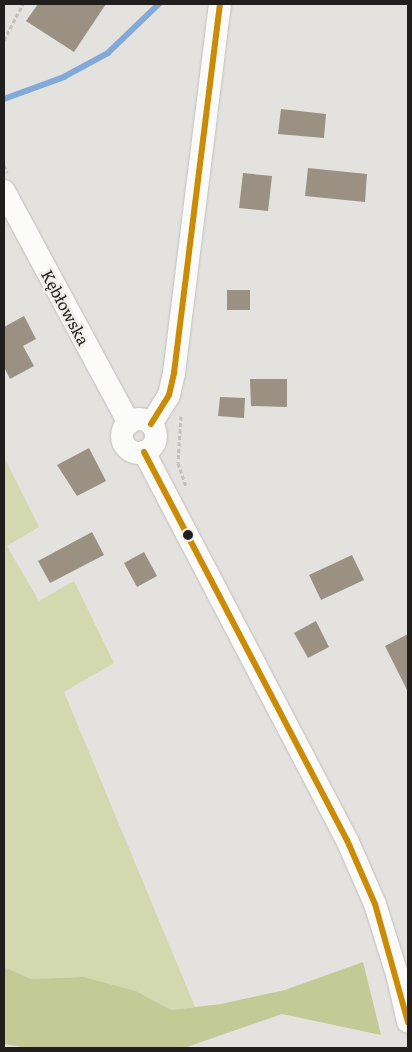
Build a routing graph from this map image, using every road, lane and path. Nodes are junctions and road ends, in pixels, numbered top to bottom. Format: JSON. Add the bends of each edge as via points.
{"nodes":[{"id":1,"x":23,"y":4,"type":"edge"},
{"id":2,"x":220,"y":4,"type":"edge"},
{"id":3,"x":4,"y":40,"type":"edge"},
{"id":4,"x":4,"y":191,"type":"edge"},
{"id":5,"x":140,"y":424,"type":"junction"},
{"id":6,"x":408,"y":1022,"type":"edge"}],
"edges":[{"from":1,"to":3,"type":"path"},
{"from":2,"to":5,"type":"street","via":[[174,374],[169,395]]},
{"from":4,"to":5,"type":"street","name":"Kębłowska"},
{"from":5,"to":6,"type":"street","via":[[123,441],[131,451],[144,452],[347,840],[375,904]]}]}
